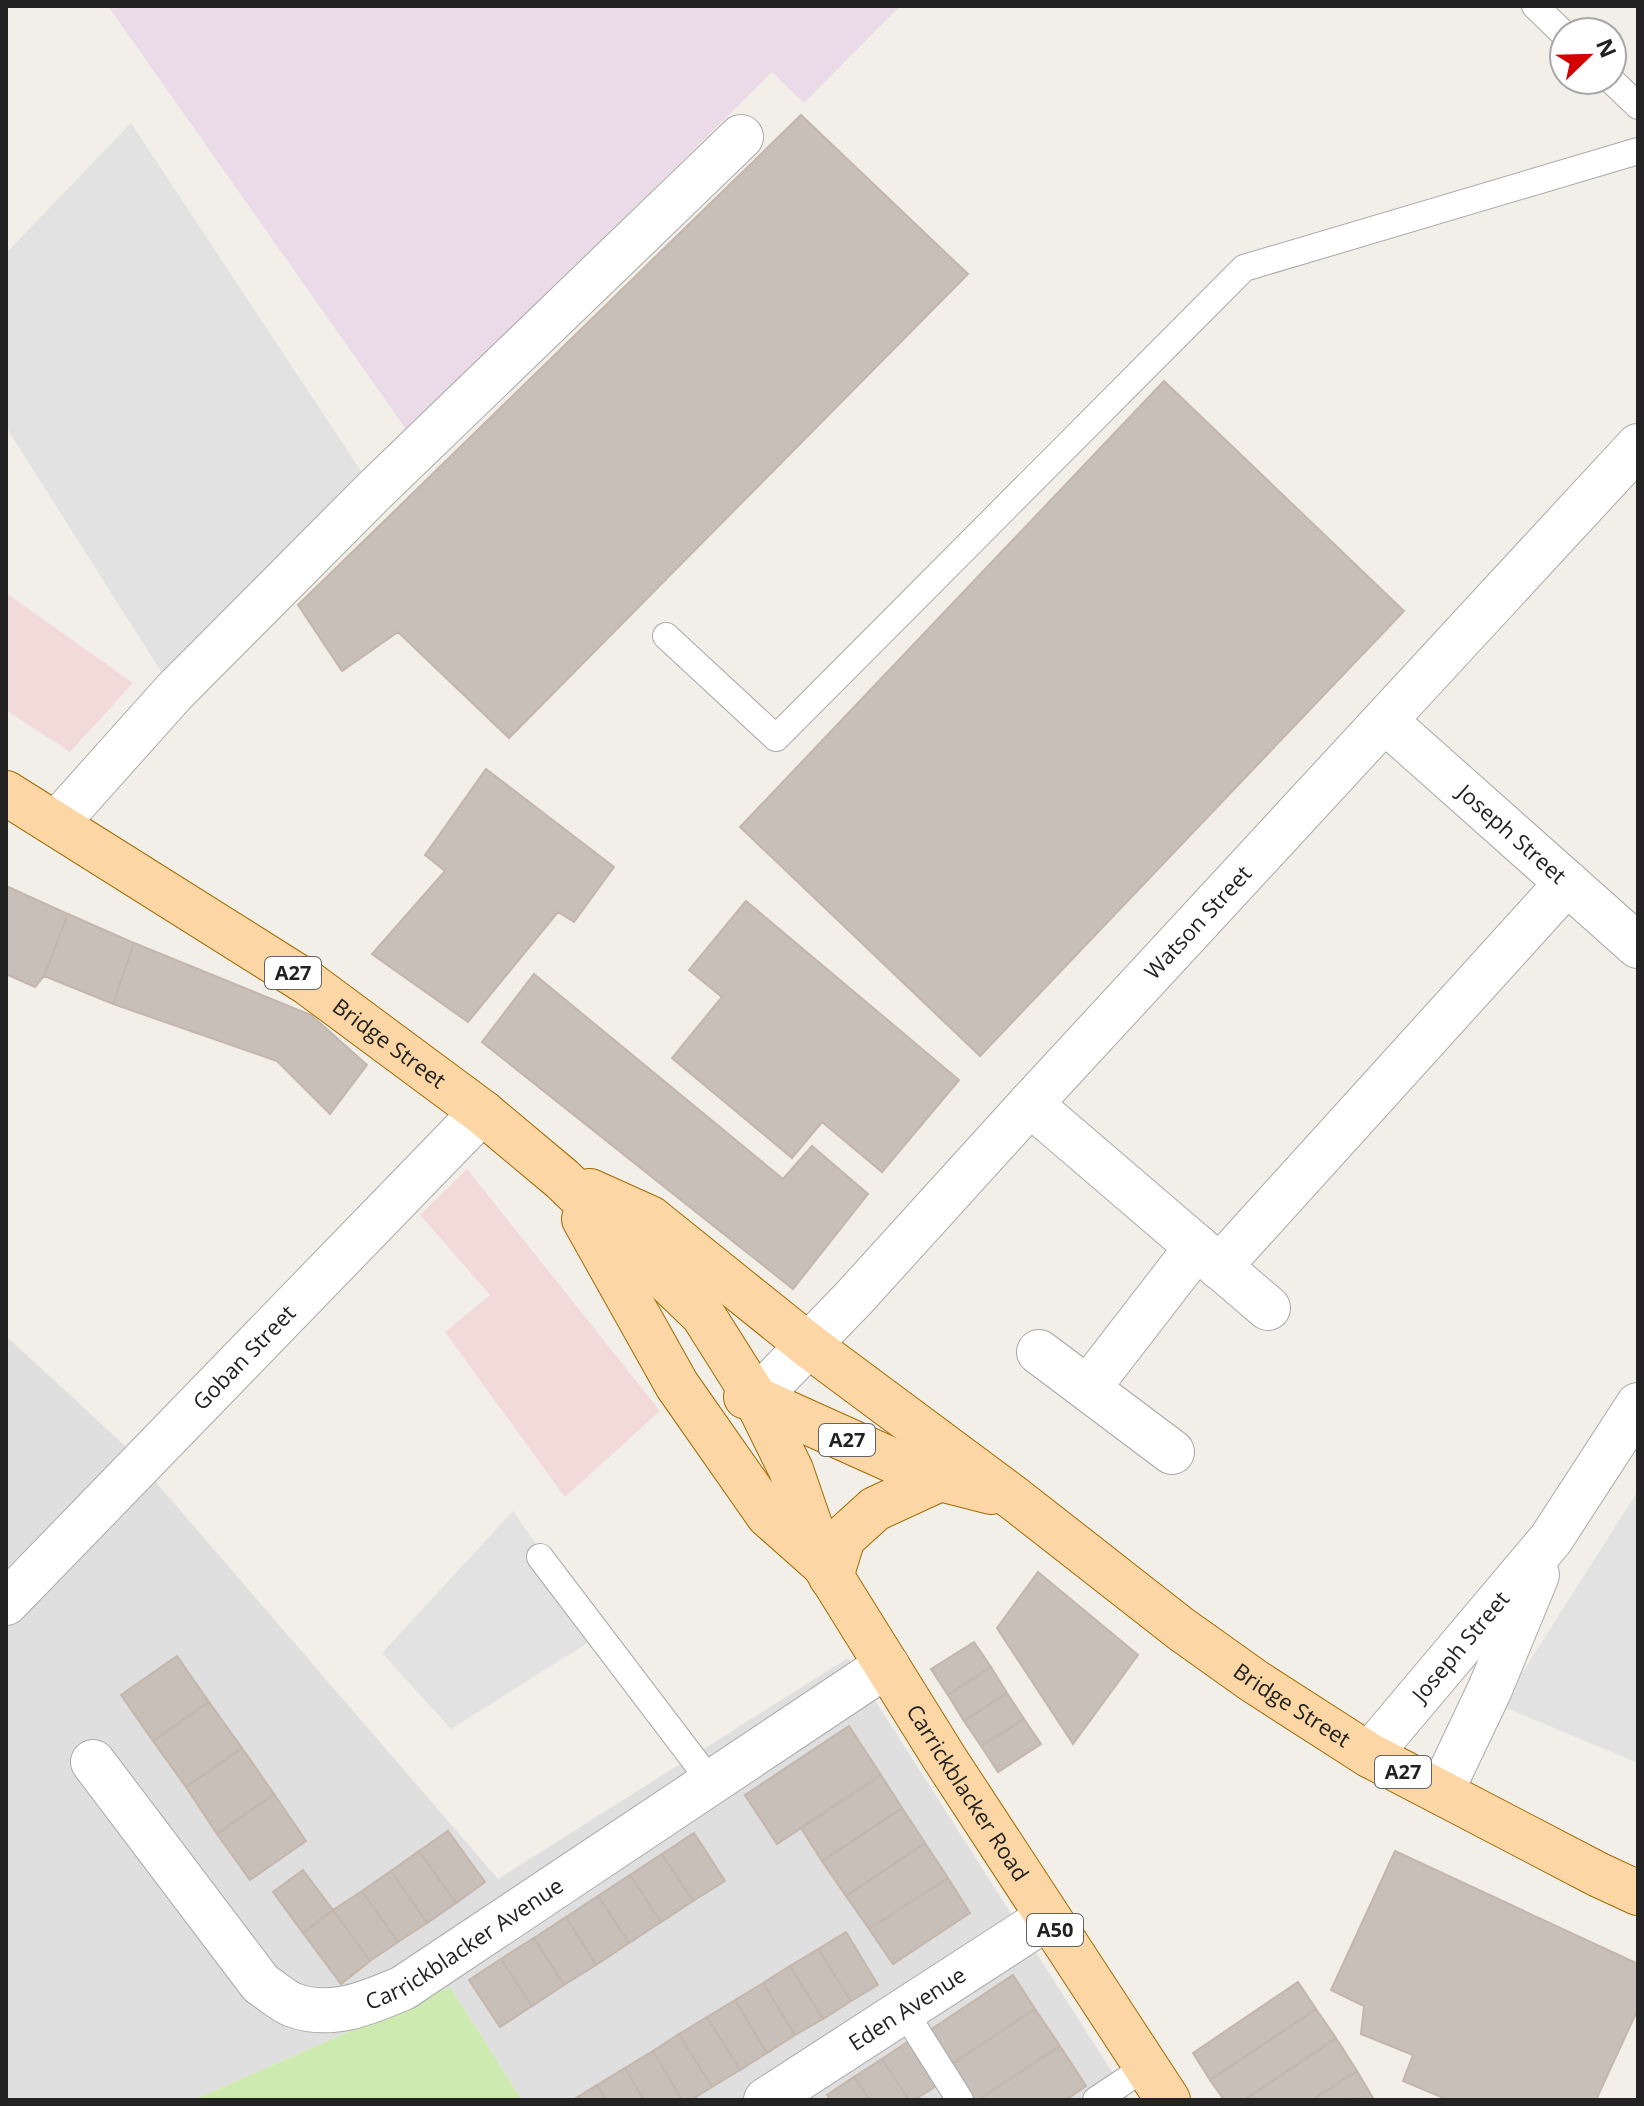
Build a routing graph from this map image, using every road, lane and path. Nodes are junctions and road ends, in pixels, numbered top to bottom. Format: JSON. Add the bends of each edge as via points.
{"nodes":[{"id":1,"x":741,"y":137,"type":"dead end"},
{"id":2,"x":1638,"y":151,"type":"edge"},
{"id":3,"x":1638,"y":446,"type":"edge"},
{"id":4,"x":666,"y":636,"type":"dead end"},
{"id":5,"x":1385,"y":721,"type":"junction"},
{"id":6,"x":6,"y":793,"type":"edge"},
{"id":7,"x":56,"y":824,"type":"junction"},
{"id":8,"x":1567,"y":883,"type":"junction"},
{"id":9,"x":1638,"y":946,"type":"edge"},
{"id":10,"x":1030,"y":1104,"type":"junction"},
{"id":11,"x":482,"y":1112,"type":"junction"},
{"id":12,"x":562,"y":1179,"type":"junction"},
{"id":13,"x":1208,"y":1257,"type":"junction"},
{"id":14,"x":1268,"y":1308,"type":"dead end"},
{"id":15,"x":808,"y":1345,"type":"junction"},
{"id":16,"x":1039,"y":1352,"type":"dead end"},
{"id":17,"x":677,"y":1385,"type":"junction"},
{"id":18,"x":1088,"y":1388,"type":"junction"},
{"id":19,"x":756,"y":1399,"type":"junction"},
{"id":20,"x":1638,"y":1405,"type":"edge"},
{"id":21,"x":1172,"y":1452,"type":"dead end"},
{"id":22,"x":940,"y":1479,"type":"junction"},
{"id":23,"x":1015,"y":1499,"type":"junction"},
{"id":24,"x":1551,"y":1539,"type":"junction"},
{"id":25,"x":540,"y":1557,"type":"dead end"},
{"id":26,"x":827,"y":1570,"type":"junction"},
{"id":27,"x":6,"y":1603,"type":"edge"},
{"id":28,"x":887,"y":1665,"type":"junction"},
{"id":29,"x":1369,"y":1755,"type":"junction"},
{"id":30,"x":93,"y":1762,"type":"dead end"},
{"id":31,"x":711,"y":1782,"type":"junction"},
{"id":32,"x":1441,"y":1792,"type":"junction"},
{"id":33,"x":1638,"y":1893,"type":"edge"},
{"id":34,"x":1047,"y":1918,"type":"junction"},
{"id":35,"x":904,"y":2011,"type":"junction"},
{"id":36,"x":1157,"y":2083,"type":"edge"},
{"id":37,"x":766,"y":2100,"type":"edge"},
{"id":38,"x":960,"y":2100,"type":"edge"},
{"id":39,"x":1096,"y":2100,"type":"edge"}],
"edges":[{"from":1,"to":7,"type":"street","via":[[174,692]]},
{"from":2,"to":4,"type":"lane","via":[[1244,268],[776,738]]},
{"from":3,"to":5,"type":"street","name":"Watson Street"},
{"from":5,"to":8,"type":"street","name":"Joseph Street"},
{"from":5,"to":10,"type":"street","name":"Watson Street"},
{"from":6,"to":7,"type":"main road","name":"Bridge Street","number":"A27"},
{"from":7,"to":11,"type":"main road","name":"Bridge Street","number":"A27","via":[[308,983]]},
{"from":8,"to":9,"type":"street","name":"Joseph Street"},
{"from":8,"to":13,"type":"street"},
{"from":10,"to":13,"type":"street"},
{"from":10,"to":15,"type":"street","name":"Watson Street"},
{"from":11,"to":12,"type":"main road","name":"Bridge Street","number":"A27"},
{"from":11,"to":27,"type":"street","name":"Goban Street"},
{"from":12,"to":15,"type":"main road","name":"Bridge Street","number":"A27","via":[[650,1218]]},
{"from":12,"to":17,"type":"main road","name":"Bridge Street","number":"A27"},
{"from":12,"to":19,"type":"main road","name":"Bridge Street","number":"A27","via":[[703,1315]]},
{"from":13,"to":14,"type":"street"},
{"from":13,"to":18,"type":"street"},
{"from":15,"to":19,"type":"street","name":"Watson Street"},
{"from":15,"to":23,"type":"main road","name":"Bridge Street","number":"A27"},
{"from":16,"to":18,"type":"street"},
{"from":17,"to":19,"type":"main road","name":"Bridge Street","number":"A27"},
{"from":17,"to":26,"type":"main road","name":"Carrickblacker Road","number":"A50","via":[[768,1515]]},
{"from":18,"to":21,"type":"street"},
{"from":19,"to":22,"type":"main road","name":"Bridge Street","number":"A27"},
{"from":19,"to":26,"type":"main road","name":"Carrickblacker Road","number":"A50","via":[[791,1470]]},
{"from":20,"to":24,"type":"street","name":"Joseph Street"},
{"from":22,"to":23,"type":"main road","name":"Bridge Street","number":"A27"},
{"from":22,"to":26,"type":"main road","via":[[875,1509],[843,1538]]},
{"from":23,"to":29,"type":"main road","name":"Bridge Street","number":"A27","via":[[1181,1629]]},
{"from":24,"to":29,"type":"street","name":"Joseph Street"},
{"from":24,"to":32,"type":"street","name":"Joseph Street"},
{"from":25,"to":31,"type":"lane"},
{"from":26,"to":28,"type":"main road","name":"Carrickblacker Road","number":"A50"},
{"from":28,"to":31,"type":"street","name":"Carrickblacker Avenue"},
{"from":28,"to":34,"type":"main road","name":"Carrickblacker Road","number":"A50"},
{"from":29,"to":32,"type":"main road","name":"Bridge Street","number":"A27"},
{"from":30,"to":31,"type":"street","name":"Carrickblacker Avenue","via":[[261,1984],[292,2005],[328,2012],[403,1988]]},
{"from":32,"to":33,"type":"main road","name":"Bridge Street","number":"A27"},
{"from":34,"to":35,"type":"street","name":"Eden Avenue"},
{"from":34,"to":36,"type":"main road","name":"Carrickblacker Road","number":"A50"},
{"from":35,"to":37,"type":"street","name":"Eden Avenue"},
{"from":35,"to":38,"type":"lane"},
{"from":36,"to":39,"type":"lane"}]}
